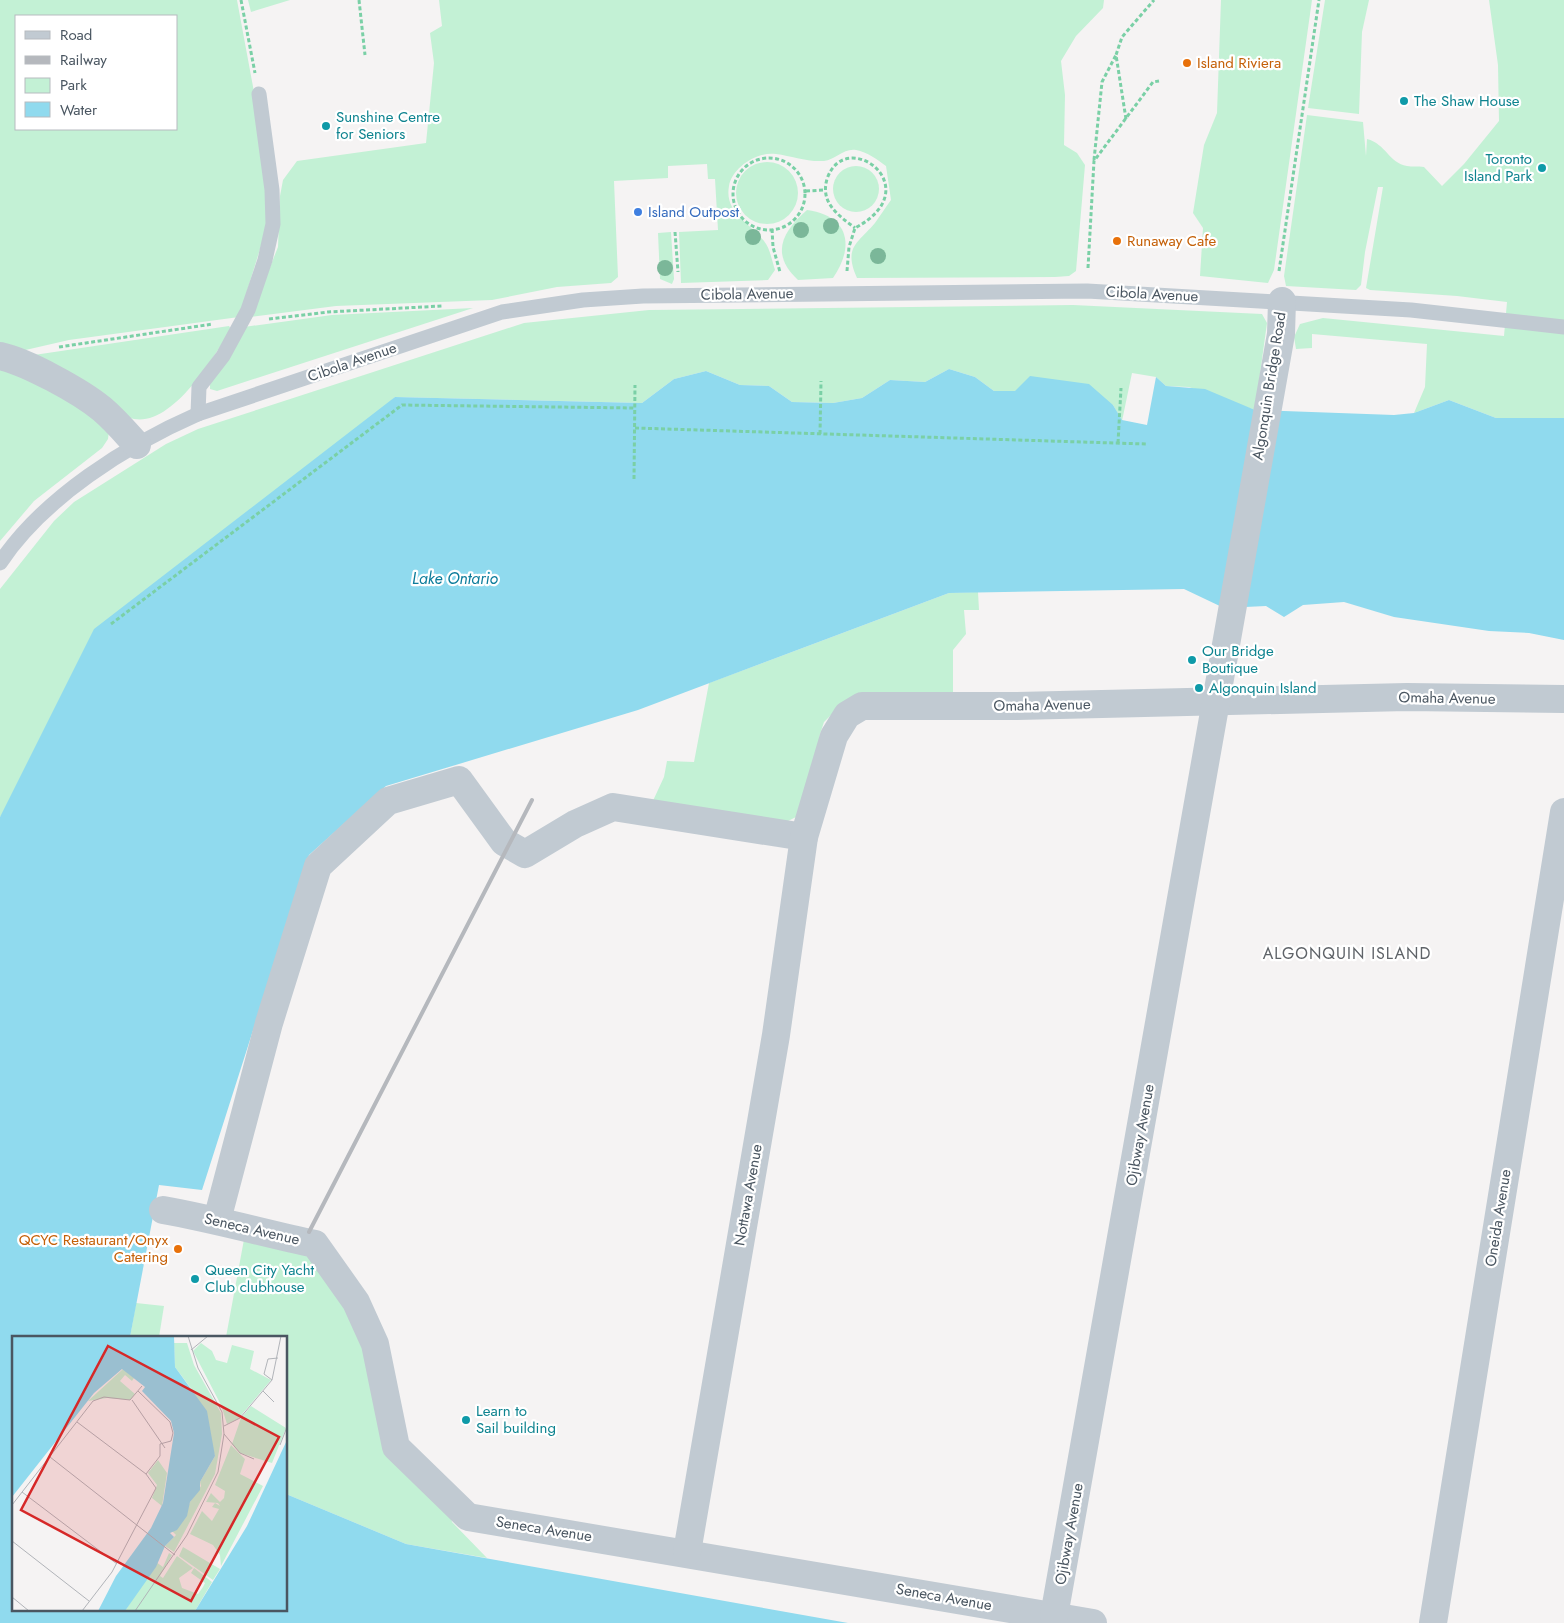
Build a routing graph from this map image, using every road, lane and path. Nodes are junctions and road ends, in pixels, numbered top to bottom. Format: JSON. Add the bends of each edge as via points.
{"nodes":[{"id":1,"x":240,"y":0,"type":"edge"},
{"id":2,"x":359,"y":0,"type":"edge"},
{"id":3,"x":1154,"y":0,"type":"edge"},
{"id":4,"x":1319,"y":0,"type":"edge"},
{"id":5,"x":365,"y":55,"type":"dead end"},
{"id":6,"x":1116,"y":55,"type":"junction"},
{"id":7,"x":1159,"y":81,"type":"dead end"},
{"id":8,"x":259,"y":94,"type":"joint"},
{"id":9,"x":1126,"y":120,"type":"junction"},
{"id":10,"x":1094,"y":161,"type":"junction"},
{"id":11,"x":824,"y":190,"type":"junction"},
{"id":12,"x":806,"y":191,"type":"junction"},
{"id":13,"x":855,"y":228,"type":"junction"},
{"id":14,"x":772,"y":229,"type":"junction"},
{"id":15,"x":675,"y":232,"type":"dead end"},
{"id":16,"x":1087,"y":291,"type":"junction"},
{"id":17,"x":847,"y":293,"type":"junction"},
{"id":18,"x":785,"y":294,"type":"junction"},
{"id":19,"x":679,"y":295,"type":"junction"},
{"id":20,"x":1282,"y":301,"type":"junction"},
{"id":21,"x":1564,"y":327,"type":"edge"},
{"id":22,"x":0,"y":356,"type":"edge"},
{"id":23,"x":820,"y":381,"type":"dead end"},
{"id":24,"x":635,"y":385,"type":"dead end"},
{"id":25,"x":1121,"y":388,"type":"dead end"},
{"id":26,"x":635,"y":408,"type":"junction"},
{"id":27,"x":198,"y":414,"type":"junction"},
{"id":28,"x":635,"y":428,"type":"junction"},
{"id":29,"x":820,"y":434,"type":"junction"},
{"id":30,"x":1118,"y":443,"type":"junction"},
{"id":31,"x":1146,"y":444,"type":"dead end"},
{"id":32,"x":137,"y":445,"type":"junction"},
{"id":33,"x":634,"y":479,"type":"dead end"},
{"id":34,"x":0,"y":563,"type":"edge"},
{"id":35,"x":111,"y":624,"type":"dead end"},
{"id":36,"x":1224,"y":654,"type":"joint"},
{"id":37,"x":1564,"y":699,"type":"edge"},
{"id":38,"x":1217,"y":700,"type":"junction"},
{"id":39,"x":1564,"y":812,"type":"edge"},
{"id":40,"x":804,"y":837,"type":"junction"},
{"id":41,"x":163,"y":1210,"type":"dead end"},
{"id":42,"x":217,"y":1220,"type":"junction"},
{"id":43,"x":687,"y":1552,"type":"junction"},
{"id":44,"x":1054,"y":1616,"type":"junction"},
{"id":45,"x":1093,"y":1623,"type":"edge"},
{"id":46,"x":1433,"y":1623,"type":"edge"}],
"edges":[{"from":1,"to":8,"type":"path"},
{"from":2,"to":5,"type":"path"},
{"from":3,"to":6,"type":"path","via":[[1122,37]]},
{"from":4,"to":20,"type":"path","name":"Algonquin Bridge Road","via":[[1277,284]]},
{"from":6,"to":9,"type":"path"},
{"from":6,"to":10,"type":"path","via":[[1102,82]]},
{"from":7,"to":9,"type":"path","via":[[1154,82]]},
{"from":8,"to":27,"type":"lane","via":[[272,190],[273,224],[248,310],[223,356],[200,388]]},
{"from":9,"to":10,"type":"path"},
{"from":10,"to":16,"type":"path"},
{"from":11,"to":12,"type":"path"},
{"from":11,"to":13,"type":"path","via":[[832,210]]},
{"from":11,"to":13,"type":"path","via":[[836,164],[855,157],[881,171],[886,192],[881,206],[867,222]]},
{"from":12,"to":14,"type":"path","via":[[804,206],[799,212],[781,228]]},
{"from":12,"to":14,"type":"path","via":[[801,177],[780,159],[768,158],[745,167],[735,178],[735,206],[745,221],[762,230]]},
{"from":13,"to":17,"type":"path","via":[[849,247]]},
{"from":14,"to":18,"type":"path"},
{"from":15,"to":19,"type":"path"},
{"from":16,"to":17,"type":"lane","name":"Cibola Avenue"},
{"from":16,"to":20,"type":"lane","name":"Cibola Avenue"},
{"from":17,"to":18,"type":"lane","name":"Cibola Avenue"},
{"from":18,"to":19,"type":"lane","name":"Cibola Avenue"},
{"from":19,"to":27,"type":"lane","name":"Cibola Avenue","via":[[584,300],[502,312]]},
{"from":20,"to":21,"type":"lane","name":"Cibola Avenue","via":[[1411,310]]},
{"from":20,"to":36,"type":"street","name":"Algonquin Bridge Road","via":[[1280,334]]},
{"from":22,"to":32,"type":"street","via":[[57,381],[101,408]]},
{"from":23,"to":29,"type":"path"},
{"from":24,"to":26,"type":"path"},
{"from":25,"to":30,"type":"path"},
{"from":26,"to":28,"type":"path"},
{"from":26,"to":35,"type":"path","via":[[402,405]]},
{"from":27,"to":32,"type":"lane","name":"Cibola Avenue"},
{"from":28,"to":29,"type":"path"},
{"from":28,"to":33,"type":"path"},
{"from":29,"to":30,"type":"path"},
{"from":30,"to":31,"type":"path"},
{"from":32,"to":34,"type":"lane","name":"Cibola Avenue","via":[[67,491],[40,513]]},
{"from":36,"to":38,"type":"street","name":"Ojibway Avenue"},
{"from":37,"to":38,"type":"street","name":"Omaha Avenue"},
{"from":38,"to":40,"type":"street","name":"Omaha Avenue","via":[[1017,706],[862,706],[847,716],[834,736]]},
{"from":38,"to":44,"type":"street","name":"Ojibway Avenue"},
{"from":39,"to":46,"type":"street","name":"Oneida Avenue"},
{"from":40,"to":42,"type":"street","via":[[613,807],[575,824],[525,854],[504,842],[459,780],[388,801],[318,866],[269,1023]]},
{"from":40,"to":43,"type":"street","name":"Nottawa Avenue","via":[[776,1035]]},
{"from":41,"to":42,"type":"street","name":"Seneca Avenue"},
{"from":42,"to":43,"type":"street","name":"Seneca Avenue","via":[[315,1244],[356,1302],[376,1344],[396,1447],[468,1517]]},
{"from":43,"to":44,"type":"street","name":"Seneca Avenue"},
{"from":44,"to":45,"type":"street","name":"Seneca Avenue"}]}
